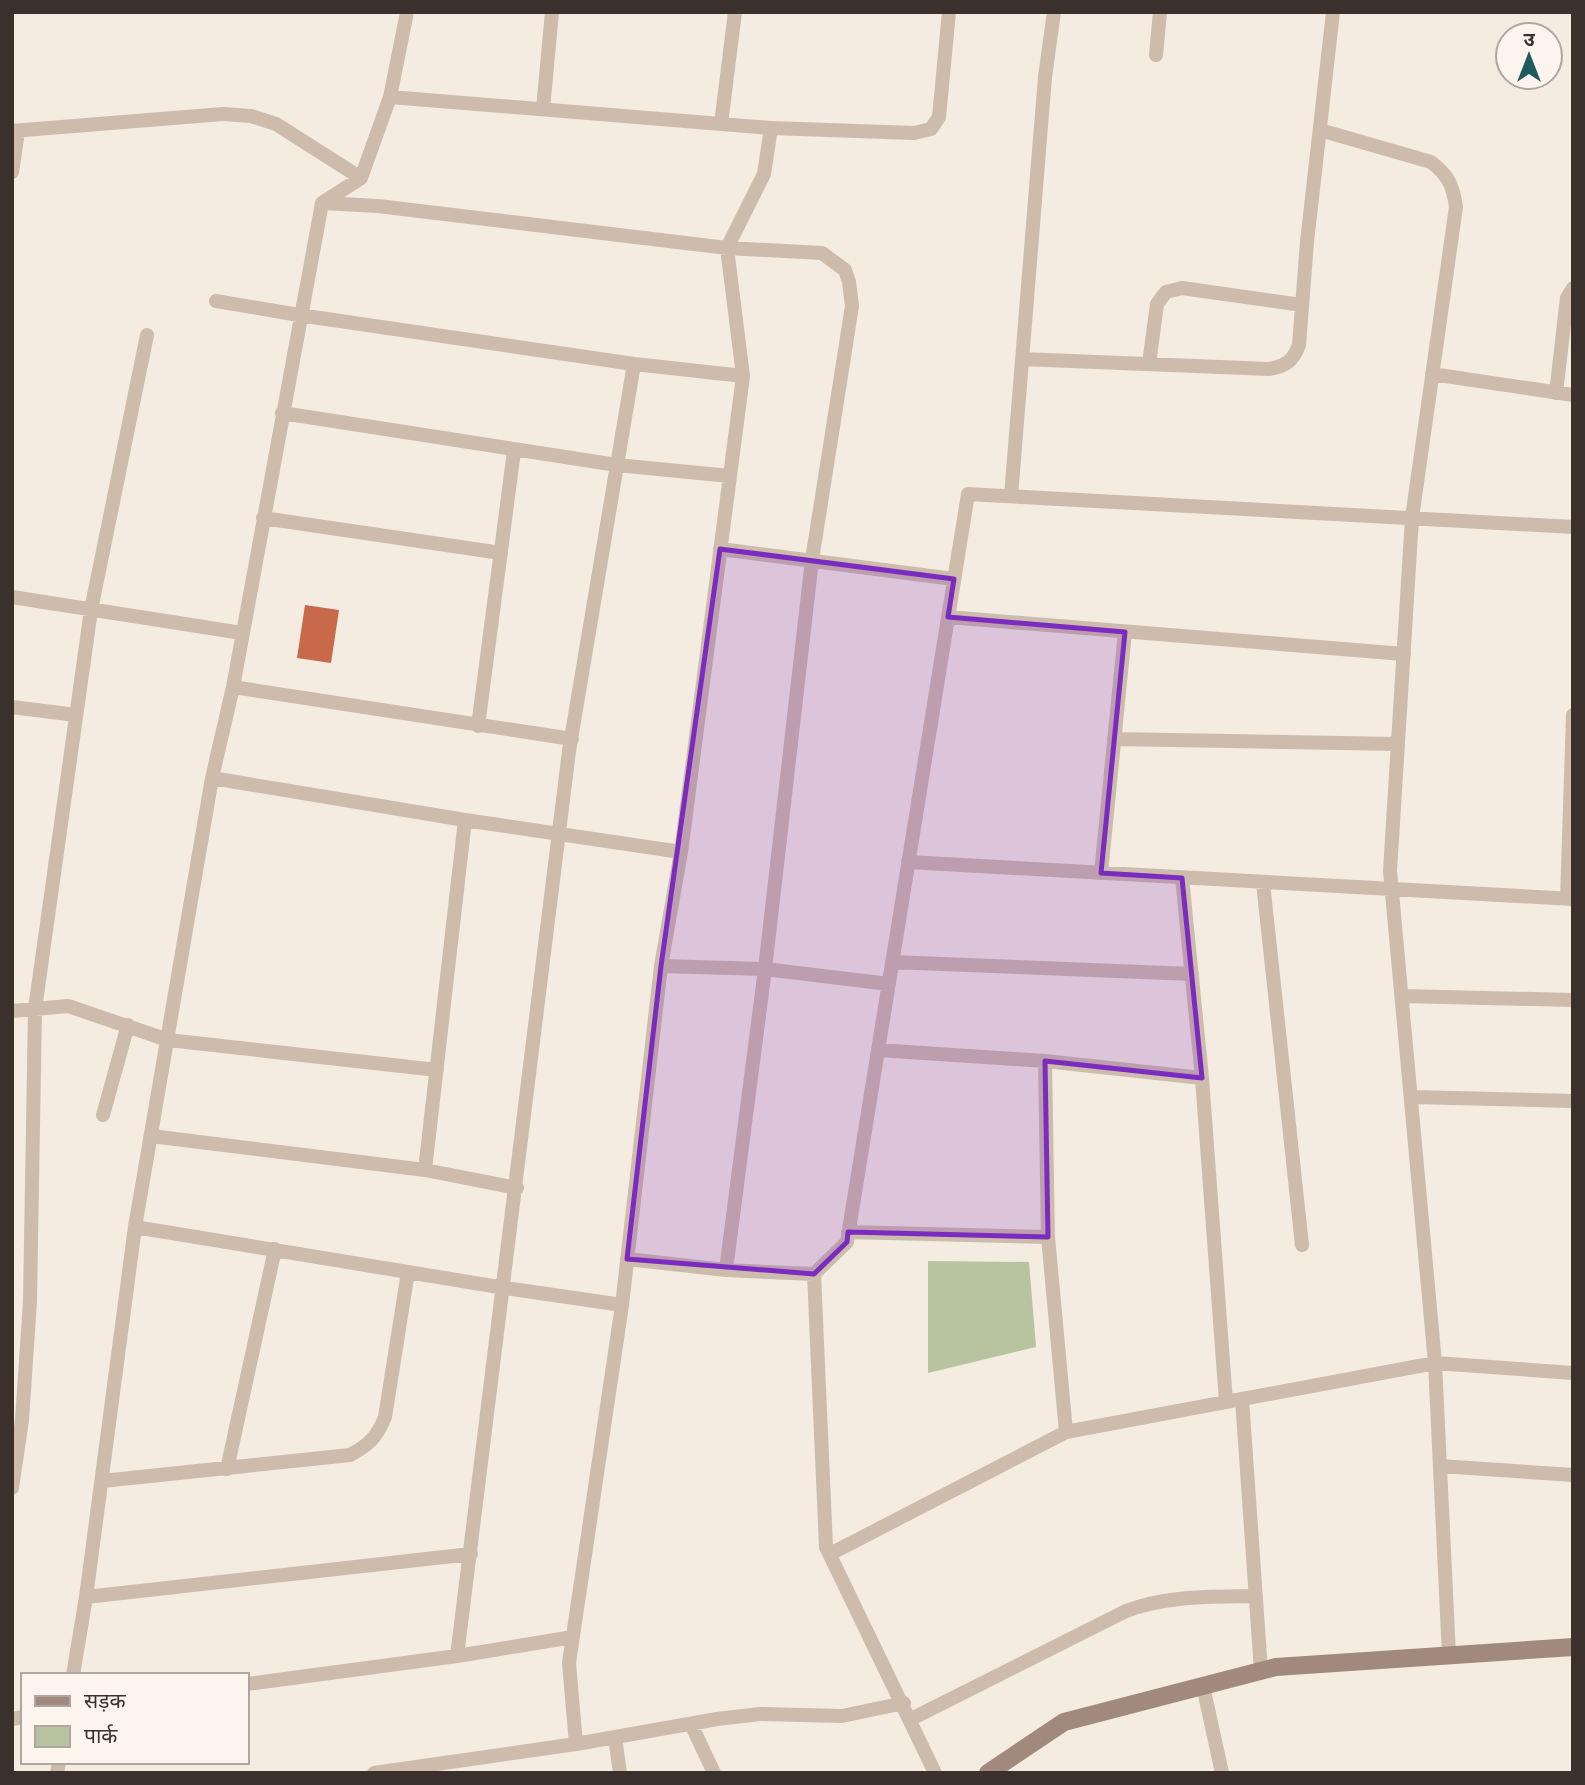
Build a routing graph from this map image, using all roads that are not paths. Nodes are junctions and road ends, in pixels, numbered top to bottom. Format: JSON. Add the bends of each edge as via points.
{"nodes":[{"id":1,"x":407,"y":12,"type":"edge"},
{"id":2,"x":552,"y":12,"type":"edge"},
{"id":3,"x":735,"y":12,"type":"edge"},
{"id":4,"x":949,"y":12,"type":"edge"},
{"id":5,"x":1054,"y":12,"type":"edge"},
{"id":6,"x":1160,"y":12,"type":"edge"},
{"id":7,"x":1332,"y":12,"type":"edge"},
{"id":8,"x":1156,"y":55,"type":"dead end"},
{"id":9,"x":390,"y":97,"type":"junction"},
{"id":10,"x":542,"y":109,"type":"junction"},
{"id":11,"x":721,"y":124,"type":"junction"},
{"id":12,"x":771,"y":128,"type":"junction"},
{"id":13,"x":1320,"y":130,"type":"junction"},
{"id":14,"x":15,"y":131,"type":"edge"},
{"id":15,"x":12,"y":172,"type":"edge"},
{"id":16,"x":360,"y":178,"type":"junction"},
{"id":17,"x":321,"y":203,"type":"junction"},
{"id":18,"x":727,"y":248,"type":"junction"},
{"id":19,"x":1573,"y":288,"type":"edge"},
{"id":20,"x":216,"y":301,"type":"dead end"},
{"id":21,"x":1302,"y":305,"type":"junction"},
{"id":22,"x":299,"y":315,"type":"junction"},
{"id":23,"x":147,"y":335,"type":"dead end"},
{"id":24,"x":1022,"y":359,"type":"junction"},
{"id":25,"x":634,"y":364,"type":"junction"},
{"id":26,"x":1149,"y":364,"type":"junction"},
{"id":27,"x":1432,"y":374,"type":"junction"},
{"id":28,"x":743,"y":376,"type":"junction"},
{"id":29,"x":1556,"y":393,"type":"junction"},
{"id":30,"x":1573,"y":395,"type":"edge"},
{"id":31,"x":282,"y":413,"type":"junction"},
{"id":32,"x":514,"y":451,"type":"junction"},
{"id":33,"x":617,"y":465,"type":"junction"},
{"id":34,"x":730,"y":476,"type":"junction"},
{"id":35,"x":1012,"y":496,"type":"junction"},
{"id":36,"x":263,"y":517,"type":"junction"},
{"id":37,"x":1412,"y":519,"type":"junction"},
{"id":38,"x":1573,"y":527,"type":"edge"},
{"id":39,"x":720,"y":549,"type":"junction"},
{"id":40,"x":501,"y":553,"type":"junction"},
{"id":41,"x":812,"y":560,"type":"junction"},
{"id":42,"x":954,"y":579,"type":"junction"},
{"id":43,"x":12,"y":597,"type":"edge"},
{"id":44,"x":91,"y":610,"type":"junction"},
{"id":45,"x":948,"y":617,"type":"junction"},
{"id":46,"x":1125,"y":632,"type":"junction"},
{"id":47,"x":242,"y":633,"type":"junction"},
{"id":48,"x":1404,"y":654,"type":"junction"},
{"id":49,"x":233,"y":687,"type":"junction"},
{"id":50,"x":12,"y":707,"type":"edge"},
{"id":51,"x":76,"y":715,"type":"junction"},
{"id":52,"x":1573,"y":715,"type":"edge"},
{"id":53,"x":478,"y":726,"type":"junction"},
{"id":54,"x":572,"y":739,"type":"junction"},
{"id":55,"x":1114,"y":739,"type":"junction"},
{"id":56,"x":1398,"y":744,"type":"junction"},
{"id":57,"x":212,"y":778,"type":"junction"},
{"id":58,"x":465,"y":820,"type":"junction"},
{"id":59,"x":559,"y":835,"type":"junction"},
{"id":60,"x":681,"y":852,"type":"junction"},
{"id":61,"x":908,"y":862,"type":"junction"},
{"id":62,"x":1101,"y":873,"type":"junction"},
{"id":63,"x":1182,"y":878,"type":"junction"},
{"id":64,"x":1263,"y":883,"type":"junction"},
{"id":65,"x":1392,"y":891,"type":"junction"},
{"id":66,"x":1570,"y":899,"type":"edge"},
{"id":67,"x":892,"y":962,"type":"junction"},
{"id":68,"x":661,"y":966,"type":"junction"},
{"id":69,"x":765,"y":969,"type":"junction"},
{"id":70,"x":1192,"y":974,"type":"junction"},
{"id":71,"x":888,"y":984,"type":"junction"},
{"id":72,"x":1402,"y":996,"type":"junction"},
{"id":73,"x":1573,"y":1000,"type":"edge"},
{"id":74,"x":34,"y":1009,"type":"junction"},
{"id":75,"x":12,"y":1011,"type":"edge"},
{"id":76,"x":128,"y":1025,"type":"junction"},
{"id":77,"x":168,"y":1040,"type":"junction"},
{"id":78,"x":878,"y":1050,"type":"junction"},
{"id":79,"x":1045,"y":1060,"type":"junction"},
{"id":80,"x":437,"y":1070,"type":"junction"},
{"id":81,"x":1202,"y":1077,"type":"junction"},
{"id":82,"x":1411,"y":1097,"type":"junction"},
{"id":83,"x":1573,"y":1101,"type":"edge"},
{"id":84,"x":103,"y":1115,"type":"dead end"},
{"id":85,"x":151,"y":1136,"type":"junction"},
{"id":86,"x":425,"y":1170,"type":"junction"},
{"id":87,"x":517,"y":1188,"type":"junction"},
{"id":88,"x":135,"y":1227,"type":"junction"},
{"id":89,"x":848,"y":1232,"type":"junction"},
{"id":90,"x":1048,"y":1237,"type":"junction"},
{"id":91,"x":1302,"y":1245,"type":"dead end"},
{"id":92,"x":275,"y":1249,"type":"junction"},
{"id":93,"x":627,"y":1259,"type":"junction"},
{"id":94,"x":726,"y":1270,"type":"junction"},
{"id":95,"x":408,"y":1272,"type":"junction"},
{"id":96,"x":814,"y":1274,"type":"junction"},
{"id":97,"x":505,"y":1288,"type":"junction"},
{"id":98,"x":622,"y":1305,"type":"junction"},
{"id":99,"x":1435,"y":1363,"type":"junction"},
{"id":100,"x":1573,"y":1373,"type":"edge"},
{"id":101,"x":1242,"y":1399,"type":"junction"},
{"id":102,"x":1226,"y":1402,"type":"junction"},
{"id":103,"x":1066,"y":1432,"type":"junction"},
{"id":104,"x":1440,"y":1466,"type":"junction"},
{"id":105,"x":228,"y":1469,"type":"junction"},
{"id":106,"x":1573,"y":1475,"type":"edge"},
{"id":107,"x":102,"y":1481,"type":"junction"},
{"id":108,"x":12,"y":1488,"type":"edge"},
{"id":109,"x":471,"y":1554,"type":"junction"},
{"id":110,"x":830,"y":1554,"type":"junction"},
{"id":111,"x":1256,"y":1596,"type":"junction"},
{"id":112,"x":86,"y":1597,"type":"junction"},
{"id":113,"x":573,"y":1637,"type":"junction"},
{"id":114,"x":1573,"y":1647,"type":"edge"},
{"id":115,"x":1449,"y":1655,"type":"junction"},
{"id":116,"x":457,"y":1656,"type":"junction"},
{"id":117,"x":1261,"y":1671,"type":"junction"},
{"id":118,"x":73,"y":1673,"type":"edge"},
{"id":119,"x":248,"y":1684,"type":"edge"},
{"id":120,"x":1203,"y":1686,"type":"junction"},
{"id":121,"x":904,"y":1703,"type":"junction"},
{"id":122,"x":911,"y":1719,"type":"junction"},
{"id":123,"x":691,"y":1724,"type":"junction"},
{"id":124,"x":615,"y":1737,"type":"junction"},
{"id":125,"x":576,"y":1744,"type":"junction"},
{"id":126,"x":393,"y":1771,"type":"edge"},
{"id":127,"x":374,"y":1773,"type":"edge"},
{"id":128,"x":620,"y":1773,"type":"edge"},
{"id":129,"x":714,"y":1773,"type":"edge"},
{"id":130,"x":935,"y":1773,"type":"edge"},
{"id":131,"x":988,"y":1773,"type":"edge"},
{"id":132,"x":1222,"y":1773,"type":"edge"}],
"edges":[{"from":1,"to":9,"type":"street"},
{"from":2,"to":10,"type":"street"},
{"from":3,"to":11,"type":"street"},
{"from":4,"to":12,"type":"street","via":[[939,117],[931,129],[914,133]]},
{"from":5,"to":24,"type":"street"},
{"from":6,"to":8,"type":"street"},
{"from":7,"to":13,"type":"street"},
{"from":9,"to":10,"type":"street"},
{"from":9,"to":16,"type":"street"},
{"from":10,"to":11,"type":"street"},
{"from":11,"to":12,"type":"street"},
{"from":12,"to":18,"type":"street","via":[[764,174]]},
{"from":13,"to":21,"type":"street"},
{"from":13,"to":27,"type":"street","via":[[1431,162],[1453,187],[1456,206]]},
{"from":14,"to":15,"type":"street"},
{"from":14,"to":16,"type":"street","via":[[223,114],[251,116],[276,124]]},
{"from":16,"to":17,"type":"street"},
{"from":17,"to":18,"type":"street"},
{"from":17,"to":22,"type":"street"},
{"from":18,"to":28,"type":"street"},
{"from":18,"to":41,"type":"street","via":[[822,253],[845,270],[849,282],[852,306]]},
{"from":19,"to":29,"type":"street","via":[[1567,298]]},
{"from":20,"to":22,"type":"street"},
{"from":21,"to":26,"type":"street","via":[[1299,345],[1280,367]]},
{"from":21,"to":26,"type":"street","via":[[1182,288],[1166,292],[1157,304]]},
{"from":22,"to":25,"type":"street"},
{"from":22,"to":31,"type":"street"},
{"from":23,"to":44,"type":"street"},
{"from":24,"to":26,"type":"street"},
{"from":24,"to":35,"type":"street"},
{"from":25,"to":28,"type":"street"},
{"from":25,"to":33,"type":"street"},
{"from":27,"to":29,"type":"street"},
{"from":27,"to":37,"type":"street"},
{"from":28,"to":34,"type":"street"},
{"from":29,"to":30,"type":"street"},
{"from":31,"to":32,"type":"street"},
{"from":31,"to":36,"type":"street"},
{"from":32,"to":33,"type":"street"},
{"from":32,"to":40,"type":"street"},
{"from":33,"to":34,"type":"street"},
{"from":33,"to":54,"type":"street"},
{"from":34,"to":39,"type":"street"},
{"from":35,"to":37,"type":"street"},
{"from":35,"to":42,"type":"street","via":[[968,494]]},
{"from":36,"to":40,"type":"street"},
{"from":36,"to":47,"type":"street"},
{"from":37,"to":38,"type":"street"},
{"from":37,"to":48,"type":"street"},
{"from":39,"to":41,"type":"street"},
{"from":39,"to":60,"type":"street"},
{"from":40,"to":53,"type":"street"},
{"from":41,"to":42,"type":"street"},
{"from":41,"to":69,"type":"street"},
{"from":42,"to":45,"type":"street"},
{"from":43,"to":44,"type":"street"},
{"from":44,"to":47,"type":"street"},
{"from":44,"to":51,"type":"street"},
{"from":45,"to":46,"type":"street"},
{"from":45,"to":61,"type":"street"},
{"from":46,"to":48,"type":"street"},
{"from":46,"to":55,"type":"street"},
{"from":47,"to":49,"type":"street"},
{"from":48,"to":56,"type":"street"},
{"from":49,"to":53,"type":"street"},
{"from":49,"to":57,"type":"street"},
{"from":50,"to":51,"type":"street"},
{"from":51,"to":74,"type":"street"},
{"from":52,"to":66,"type":"street"},
{"from":53,"to":54,"type":"street"},
{"from":54,"to":59,"type":"street"},
{"from":55,"to":56,"type":"street"},
{"from":55,"to":62,"type":"street"},
{"from":56,"to":65,"type":"street"},
{"from":57,"to":58,"type":"street"},
{"from":57,"to":77,"type":"street"},
{"from":58,"to":59,"type":"street"},
{"from":58,"to":80,"type":"street"},
{"from":59,"to":60,"type":"street"},
{"from":59,"to":87,"type":"street"},
{"from":60,"to":68,"type":"street"},
{"from":61,"to":62,"type":"street"},
{"from":61,"to":67,"type":"street"},
{"from":62,"to":63,"type":"street"},
{"from":63,"to":64,"type":"street"},
{"from":63,"to":70,"type":"street"},
{"from":64,"to":65,"type":"street"},
{"from":64,"to":91,"type":"street"},
{"from":65,"to":66,"type":"street"},
{"from":65,"to":72,"type":"street"},
{"from":67,"to":70,"type":"street"},
{"from":67,"to":71,"type":"street"},
{"from":68,"to":69,"type":"street"},
{"from":68,"to":93,"type":"street"},
{"from":69,"to":71,"type":"street"},
{"from":69,"to":94,"type":"street"},
{"from":70,"to":81,"type":"street"},
{"from":71,"to":78,"type":"street"},
{"from":72,"to":73,"type":"street"},
{"from":72,"to":82,"type":"street"},
{"from":74,"to":75,"type":"street"},
{"from":74,"to":76,"type":"street","via":[[68,1006]]},
{"from":74,"to":108,"type":"street","via":[[30,1301]]},
{"from":76,"to":77,"type":"street"},
{"from":76,"to":84,"type":"street"},
{"from":77,"to":80,"type":"street"},
{"from":77,"to":85,"type":"street"},
{"from":78,"to":79,"type":"street"},
{"from":78,"to":89,"type":"street"},
{"from":79,"to":81,"type":"street"},
{"from":79,"to":90,"type":"street"},
{"from":80,"to":86,"type":"street"},
{"from":81,"to":102,"type":"street"},
{"from":82,"to":83,"type":"street"},
{"from":82,"to":99,"type":"street"},
{"from":85,"to":86,"type":"street"},
{"from":85,"to":88,"type":"street"},
{"from":86,"to":87,"type":"street"},
{"from":87,"to":97,"type":"street"},
{"from":88,"to":92,"type":"street"},
{"from":88,"to":107,"type":"street"},
{"from":89,"to":90,"type":"street"},
{"from":89,"to":96,"type":"street","via":[[847,1242]]},
{"from":90,"to":103,"type":"street"},
{"from":92,"to":95,"type":"street"},
{"from":92,"to":105,"type":"street"},
{"from":93,"to":94,"type":"street"},
{"from":93,"to":98,"type":"street"},
{"from":94,"to":96,"type":"street"},
{"from":95,"to":97,"type":"street"},
{"from":95,"to":105,"type":"street","via":[[385,1417],[377,1437],[350,1455]]},
{"from":96,"to":110,"type":"street","via":[[826,1547]]},
{"from":97,"to":98,"type":"street"},
{"from":97,"to":109,"type":"street"},
{"from":98,"to":113,"type":"street"},
{"from":99,"to":100,"type":"street"},
{"from":99,"to":101,"type":"street"},
{"from":99,"to":104,"type":"street"},
{"from":101,"to":102,"type":"street"},
{"from":101,"to":111,"type":"street"},
{"from":102,"to":103,"type":"street"},
{"from":103,"to":110,"type":"street"},
{"from":104,"to":106,"type":"street"},
{"from":104,"to":115,"type":"street"},
{"from":105,"to":107,"type":"street"},
{"from":107,"to":112,"type":"street"},
{"from":109,"to":112,"type":"street"},
{"from":109,"to":116,"type":"street"},
{"from":110,"to":121,"type":"street"},
{"from":111,"to":117,"type":"street"},
{"from":111,"to":122,"type":"street","via":[[1147,1603]]},
{"from":112,"to":118,"type":"street"},
{"from":113,"to":116,"type":"street"},
{"from":113,"to":125,"type":"street","via":[[569,1662]]},
{"from":114,"to":115,"type":"main road"},
{"from":115,"to":117,"type":"main road"},
{"from":116,"to":119,"type":"street"},
{"from":117,"to":120,"type":"main road"},
{"from":120,"to":131,"type":"main road","via":[[1064,1722]]},
{"from":120,"to":132,"type":"street"},
{"from":121,"to":122,"type":"street"},
{"from":121,"to":123,"type":"street","via":[[842,1716],[760,1714]]},
{"from":122,"to":130,"type":"street"},
{"from":123,"to":124,"type":"street"},
{"from":123,"to":129,"type":"street"},
{"from":124,"to":125,"type":"street"},
{"from":124,"to":128,"type":"street"},
{"from":125,"to":126,"type":"street"},
{"from":126,"to":127,"type":"street"}]}
